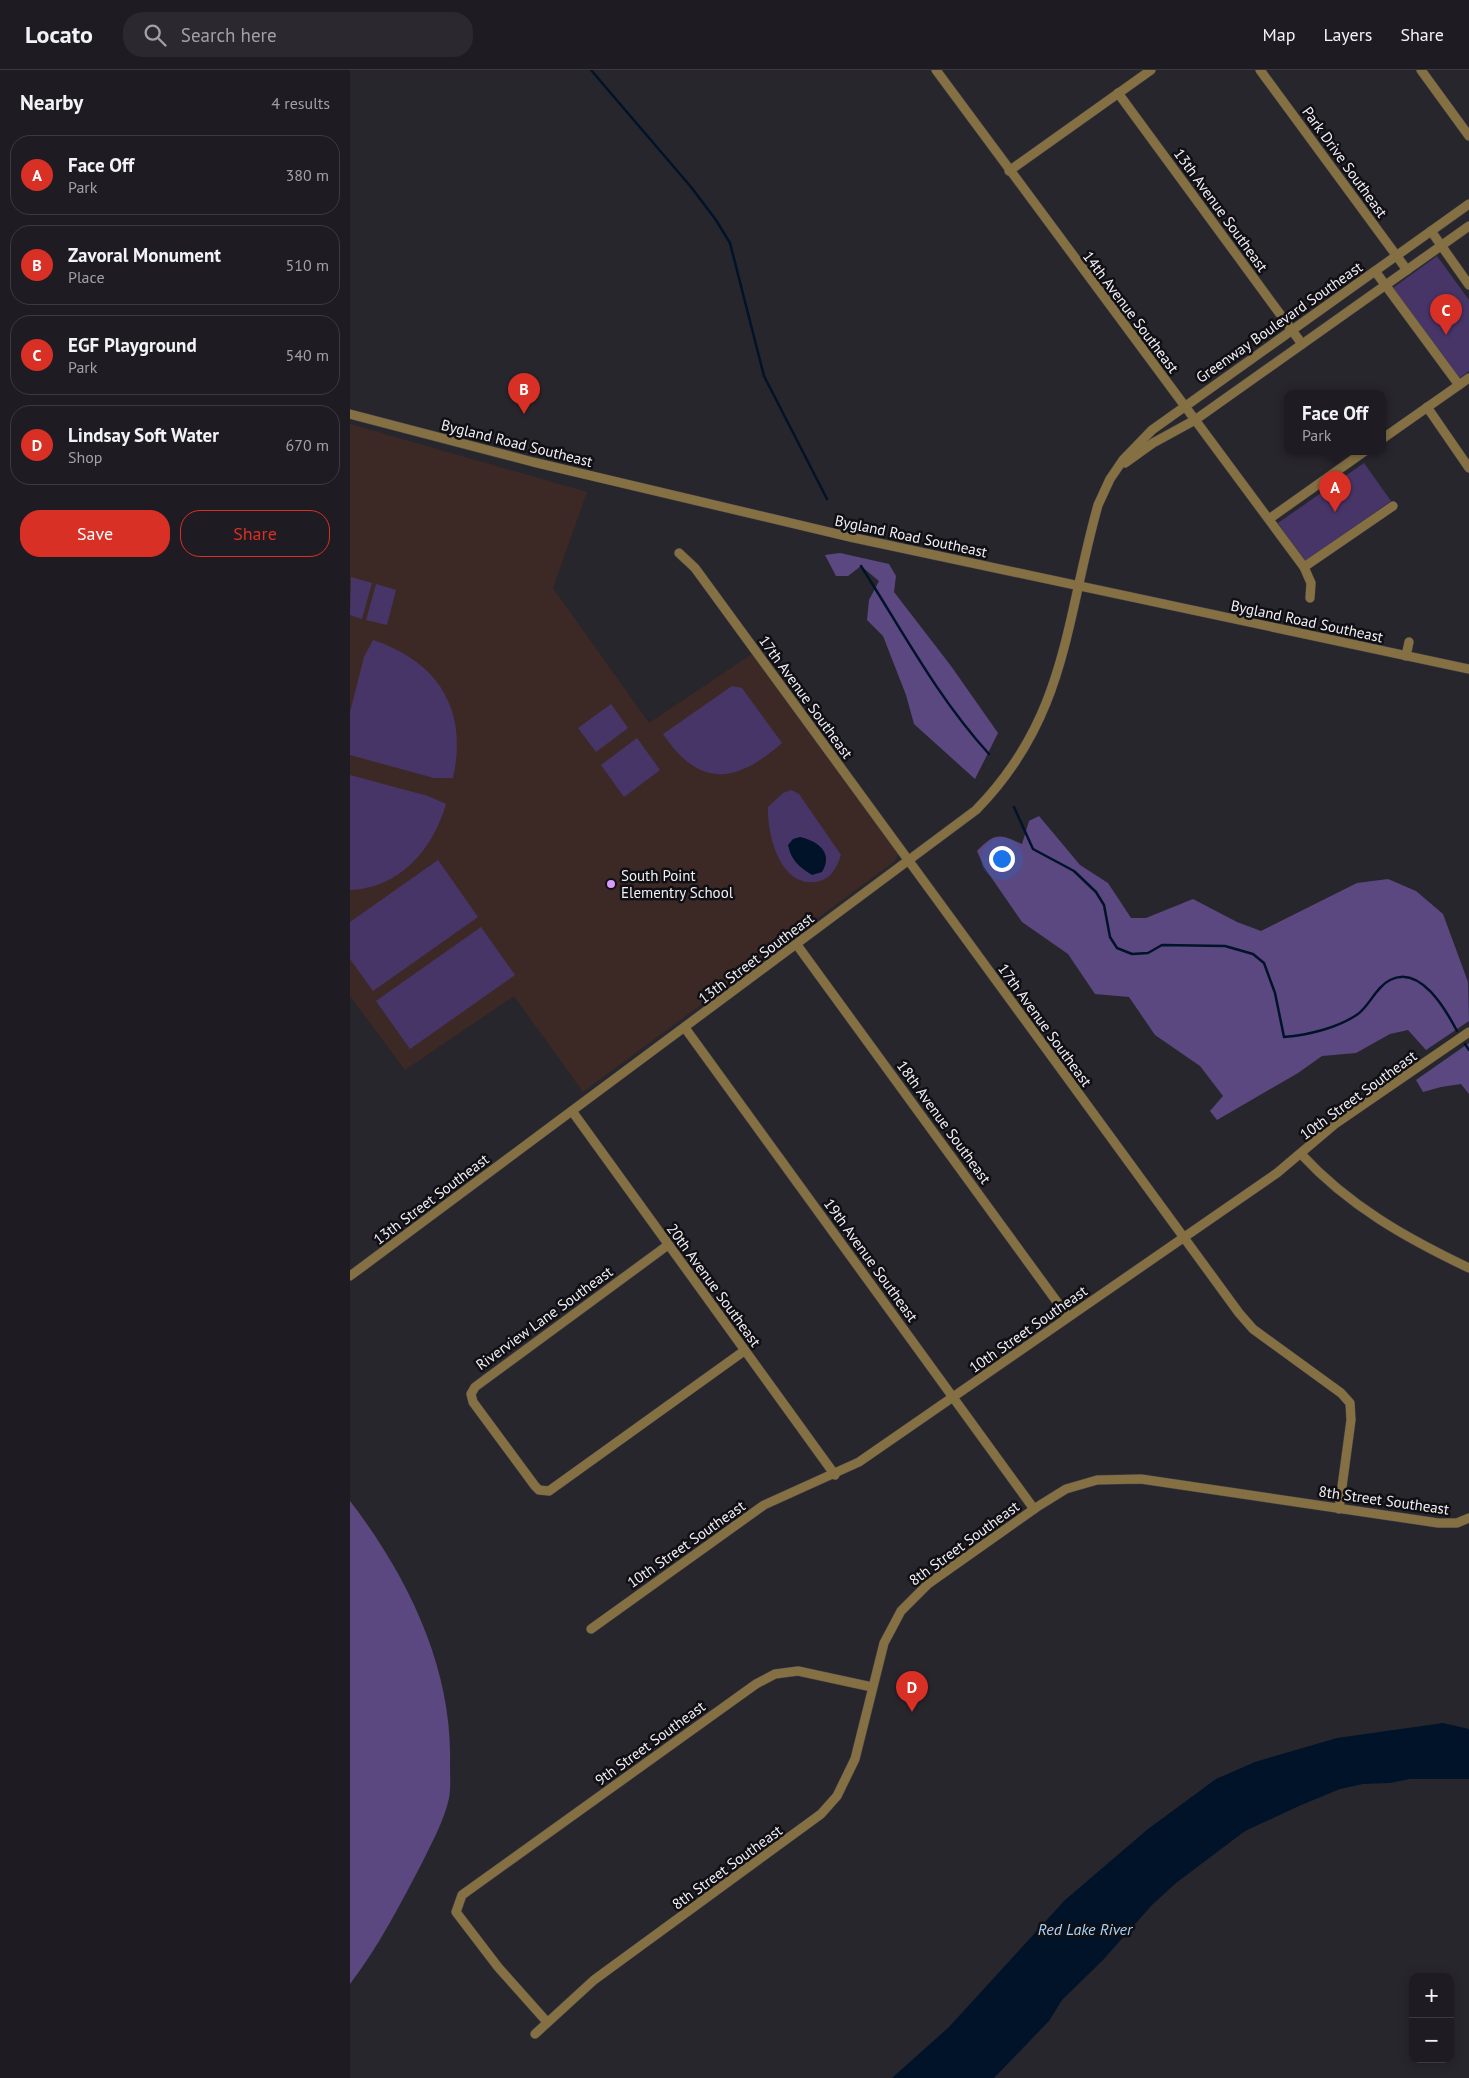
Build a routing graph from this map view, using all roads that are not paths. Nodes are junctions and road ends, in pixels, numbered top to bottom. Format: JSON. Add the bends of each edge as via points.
{"nodes":[{"id":1,"x":936,"y":70,"type":"edge"},
{"id":2,"x":1151,"y":70,"type":"edge"},
{"id":3,"x":1260,"y":70,"type":"edge"},
{"id":4,"x":1421,"y":70,"type":"edge"},
{"id":5,"x":1118,"y":93,"type":"junction"},
{"id":6,"x":1469,"y":136,"type":"edge"},
{"id":7,"x":1010,"y":171,"type":"junction"},
{"id":8,"x":1469,"y":204,"type":"edge"},
{"id":9,"x":1469,"y":226,"type":"edge"},
{"id":10,"x":1431,"y":231,"type":"junction"},
{"id":11,"x":1441,"y":246,"type":"junction"},
{"id":12,"x":1396,"y":256,"type":"junction"},
{"id":13,"x":1407,"y":270,"type":"junction"},
{"id":14,"x":1375,"y":271,"type":"junction"},
{"id":15,"x":1385,"y":285,"type":"junction"},
{"id":16,"x":1469,"y":285,"type":"edge"},
{"id":17,"x":1292,"y":330,"type":"junction"},
{"id":18,"x":1302,"y":344,"type":"junction"},
{"id":19,"x":1469,"y":378,"type":"edge"},
{"id":20,"x":1459,"y":385,"type":"junction"},
{"id":21,"x":1185,"y":406,"type":"junction"},
{"id":22,"x":1427,"y":407,"type":"junction"},
{"id":23,"x":350,"y":414,"type":"edge"},
{"id":24,"x":1195,"y":420,"type":"junction"},
{"id":25,"x":1386,"y":436,"type":"edge"},
{"id":26,"x":1359,"y":455,"type":"edge"},
{"id":27,"x":1469,"y":468,"type":"edge"},
{"id":28,"x":1114,"y":474,"type":"junction"},
{"id":29,"x":1393,"y":506,"type":"dead end"},
{"id":30,"x":1269,"y":519,"type":"junction"},
{"id":31,"x":679,"y":553,"type":"dead end"},
{"id":32,"x":1304,"y":567,"type":"junction"},
{"id":33,"x":1079,"y":586,"type":"junction"},
{"id":34,"x":1310,"y":598,"type":"dead end"},
{"id":35,"x":1408,"y":642,"type":"dead end"},
{"id":36,"x":1406,"y":656,"type":"junction"},
{"id":37,"x":1469,"y":669,"type":"edge"},
{"id":38,"x":908,"y":862,"type":"junction"},
{"id":39,"x":797,"y":944,"type":"junction"},
{"id":40,"x":685,"y":1028,"type":"junction"},
{"id":41,"x":1469,"y":1032,"type":"edge"},
{"id":42,"x":572,"y":1111,"type":"junction"},
{"id":43,"x":1301,"y":1154,"type":"junction"},
{"id":44,"x":1183,"y":1237,"type":"junction"},
{"id":45,"x":668,"y":1245,"type":"junction"},
{"id":46,"x":1469,"y":1268,"type":"edge"},
{"id":47,"x":350,"y":1276,"type":"edge"},
{"id":48,"x":1068,"y":1317,"type":"junction"},
{"id":49,"x":744,"y":1351,"type":"junction"},
{"id":50,"x":953,"y":1397,"type":"junction"},
{"id":51,"x":835,"y":1475,"type":"junction"},
{"id":52,"x":1339,"y":1508,"type":"junction"},
{"id":53,"x":1034,"y":1509,"type":"junction"},
{"id":54,"x":1469,"y":1518,"type":"edge"},
{"id":55,"x":591,"y":1629,"type":"dead end"},
{"id":56,"x":872,"y":1687,"type":"junction"},
{"id":57,"x":547,"y":2022,"type":"junction"},
{"id":58,"x":535,"y":2034,"type":"dead end"}],
"edges":[{"from":1,"to":7,"type":"street","name":"14th Avenue Southeast"},
{"from":2,"to":5,"type":"street"},
{"from":3,"to":12,"type":"street","name":"Park Drive Southeast"},
{"from":4,"to":6,"type":"street"},
{"from":5,"to":7,"type":"street"},
{"from":5,"to":17,"type":"street","name":"13th Avenue Southeast"},
{"from":7,"to":21,"type":"street","name":"14th Avenue Southeast"},
{"from":8,"to":10,"type":"street","name":"Greenway Boulevard Southeast"},
{"from":9,"to":11,"type":"street","name":"Greenway Boulevard Southeast"},
{"from":10,"to":11,"type":"street"},
{"from":10,"to":12,"type":"street","name":"Greenway Boulevard Southeast"},
{"from":11,"to":13,"type":"street","name":"Greenway Boulevard Southeast"},
{"from":11,"to":16,"type":"street"},
{"from":12,"to":13,"type":"street","name":"Park Drive Southeast"},
{"from":12,"to":14,"type":"street","name":"Greenway Boulevard Southeast"},
{"from":13,"to":15,"type":"street","name":"Greenway Boulevard Southeast"},
{"from":14,"to":15,"type":"street"},
{"from":14,"to":17,"type":"street","name":"Greenway Boulevard Southeast"},
{"from":15,"to":18,"type":"street","name":"Greenway Boulevard Southeast"},
{"from":15,"to":20,"type":"street"},
{"from":17,"to":18,"type":"street","name":"13th Avenue Southeast"},
{"from":17,"to":21,"type":"street","name":"Greenway Boulevard Southeast"},
{"from":18,"to":24,"type":"street","name":"Greenway Boulevard Southeast"},
{"from":19,"to":20,"type":"street"},
{"from":20,"to":22,"type":"street"},
{"from":21,"to":24,"type":"street","name":"14th Avenue Southeast"},
{"from":21,"to":28,"type":"street","name":"Greenway Boulevard Southeast","via":[[1132,449]]},
{"from":22,"to":25,"type":"street"},
{"from":22,"to":27,"type":"street"},
{"from":23,"to":33,"type":"street","name":"Bygland Road Southeast","via":[[674,496],[878,544]]},
{"from":24,"to":28,"type":"street","name":"Greenway Boulevard Southeast","via":[[1139,453]]},
{"from":24,"to":30,"type":"street","name":"14th Avenue Southeast"},
{"from":26,"to":30,"type":"street"},
{"from":28,"to":33,"type":"street","name":"Greenway Boulevard Southeast","via":[[1098,505]]},
{"from":29,"to":32,"type":"street"},
{"from":30,"to":32,"type":"street","name":"14th Avenue Southeast"},
{"from":31,"to":38,"type":"street","name":"17th Avenue Southeast","via":[[695,568]]},
{"from":32,"to":34,"type":"street","name":"14th Avenue Southeast","via":[[1311,583]]},
{"from":33,"to":36,"type":"street","name":"Bygland Road Southeast"},
{"from":33,"to":38,"type":"street","name":"13th Street Southeast","via":[[1057,675],[1041,718],[1022,752],[1005,778],[976,810]]},
{"from":35,"to":36,"type":"street"},
{"from":36,"to":37,"type":"street","name":"Bygland Road Southeast"},
{"from":38,"to":39,"type":"street","name":"13th Street Southeast"},
{"from":38,"to":44,"type":"street","name":"17th Avenue Southeast"},
{"from":39,"to":40,"type":"street","name":"13th Street Southeast"},
{"from":39,"to":48,"type":"street","name":"18th Avenue Southeast"},
{"from":40,"to":42,"type":"street","name":"13th Street Southeast"},
{"from":40,"to":50,"type":"street","name":"19th Avenue Southeast"},
{"from":41,"to":43,"type":"street","name":"10th Street Southeast","via":[[1335,1124]]},
{"from":42,"to":45,"type":"street","name":"20th Avenue Southeast"},
{"from":42,"to":47,"type":"street","name":"13th Street Southeast"},
{"from":43,"to":44,"type":"street","name":"10th Street Southeast"},
{"from":43,"to":46,"type":"street","via":[[1367,1213],[1412,1241]]},
{"from":44,"to":48,"type":"street","name":"10th Street Southeast"},
{"from":44,"to":52,"type":"street","name":"17th Avenue Southeast","via":[[1253,1329],[1350,1403],[1351,1420]]},
{"from":45,"to":49,"type":"street","name":"20th Avenue Southeast"},
{"from":45,"to":49,"type":"street","name":"Riverview Lane Southeast","via":[[475,1387],[471,1394],[473,1402],[535,1486],[549,1491]]},
{"from":48,"to":50,"type":"street","name":"10th Street Southeast"},
{"from":49,"to":51,"type":"street","name":"20th Avenue Southeast"},
{"from":50,"to":51,"type":"street","name":"10th Street Southeast"},
{"from":50,"to":53,"type":"street","name":"19th Avenue Southeast"},
{"from":51,"to":55,"type":"street","name":"10th Street Southeast","via":[[764,1505]]},
{"from":52,"to":53,"type":"street","name":"8th Street Southeast","via":[[1174,1483],[1118,1478],[1066,1489]]},
{"from":52,"to":54,"type":"street","name":"8th Street Southeast","via":[[1447,1524]]},
{"from":53,"to":56,"type":"street","name":"8th Street Southeast","via":[[913,1597],[890,1629]]},
{"from":56,"to":57,"type":"street","name":"8th Street Southeast","via":[[855,1759],[837,1796],[820,1814],[594,1980]]},
{"from":56,"to":57,"type":"street","name":"9th Street Southeast","via":[[798,1672],[775,1674],[462,1895],[456,1912],[498,1967]]},
{"from":57,"to":58,"type":"street","name":"8th Street Southeast"}]}
